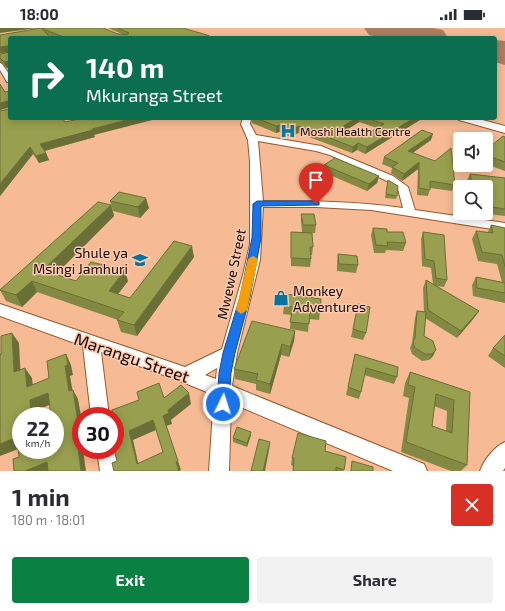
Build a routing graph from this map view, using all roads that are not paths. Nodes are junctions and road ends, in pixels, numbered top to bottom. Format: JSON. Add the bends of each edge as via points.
{"nodes":[{"id":1,"x":0,"y":65,"type":"edge"},
{"id":2,"x":8,"y":77,"type":"edge"},
{"id":3,"x":246,"y":120,"type":"edge"},
{"id":4,"x":470,"y":120,"type":"edge"},
{"id":5,"x":505,"y":130,"type":"edge"},
{"id":6,"x":252,"y":137,"type":"junction"},
{"id":7,"x":257,"y":204,"type":"junction"},
{"id":8,"x":410,"y":213,"type":"junction"},
{"id":9,"x":505,"y":227,"type":"edge"},
{"id":10,"x":0,"y":310,"type":"edge"},
{"id":11,"x":91,"y":342,"type":"junction"},
{"id":12,"x":229,"y":353,"type":"junction"},
{"id":13,"x":185,"y":375,"type":"junction"},
{"id":14,"x":224,"y":390,"type":"junction"},
{"id":15,"x":99,"y":407,"type":"edge"},
{"id":16,"x":505,"y":454,"type":"edge"},
{"id":17,"x":108,"y":459,"type":"edge"},
{"id":18,"x":110,"y":471,"type":"edge"},
{"id":19,"x":219,"y":471,"type":"edge"},
{"id":20,"x":417,"y":471,"type":"edge"},
{"id":21,"x":490,"y":471,"type":"edge"}],
"edges":[{"from":1,"to":2,"type":"street"},
{"from":3,"to":6,"type":"street","name":"Mwewe Street","via":[[246,127]]},
{"from":4,"to":5,"type":"street"},
{"from":6,"to":7,"type":"street","name":"Mwewe Street"},
{"from":6,"to":8,"type":"street","via":[[318,148],[389,178],[403,187]]},
{"from":7,"to":8,"type":"street","via":[[345,205]]},
{"from":7,"to":12,"type":"street","name":"Mwewe Street","via":[[257,238],[252,267]]},
{"from":8,"to":9,"type":"street"},
{"from":10,"to":11,"type":"street","name":"Marangu Street"},
{"from":11,"to":13,"type":"street","name":"Marangu Street"},
{"from":11,"to":15,"type":"street"},
{"from":12,"to":13,"type":"street"},
{"from":12,"to":14,"type":"street","name":"Mwewe Street"},
{"from":13,"to":14,"type":"street","name":"Marangu Street"},
{"from":14,"to":19,"type":"street","name":"Mwewe Street"},
{"from":14,"to":20,"type":"street","name":"Marangu Street"},
{"from":16,"to":21,"type":"street"},
{"from":17,"to":18,"type":"street"}]}
